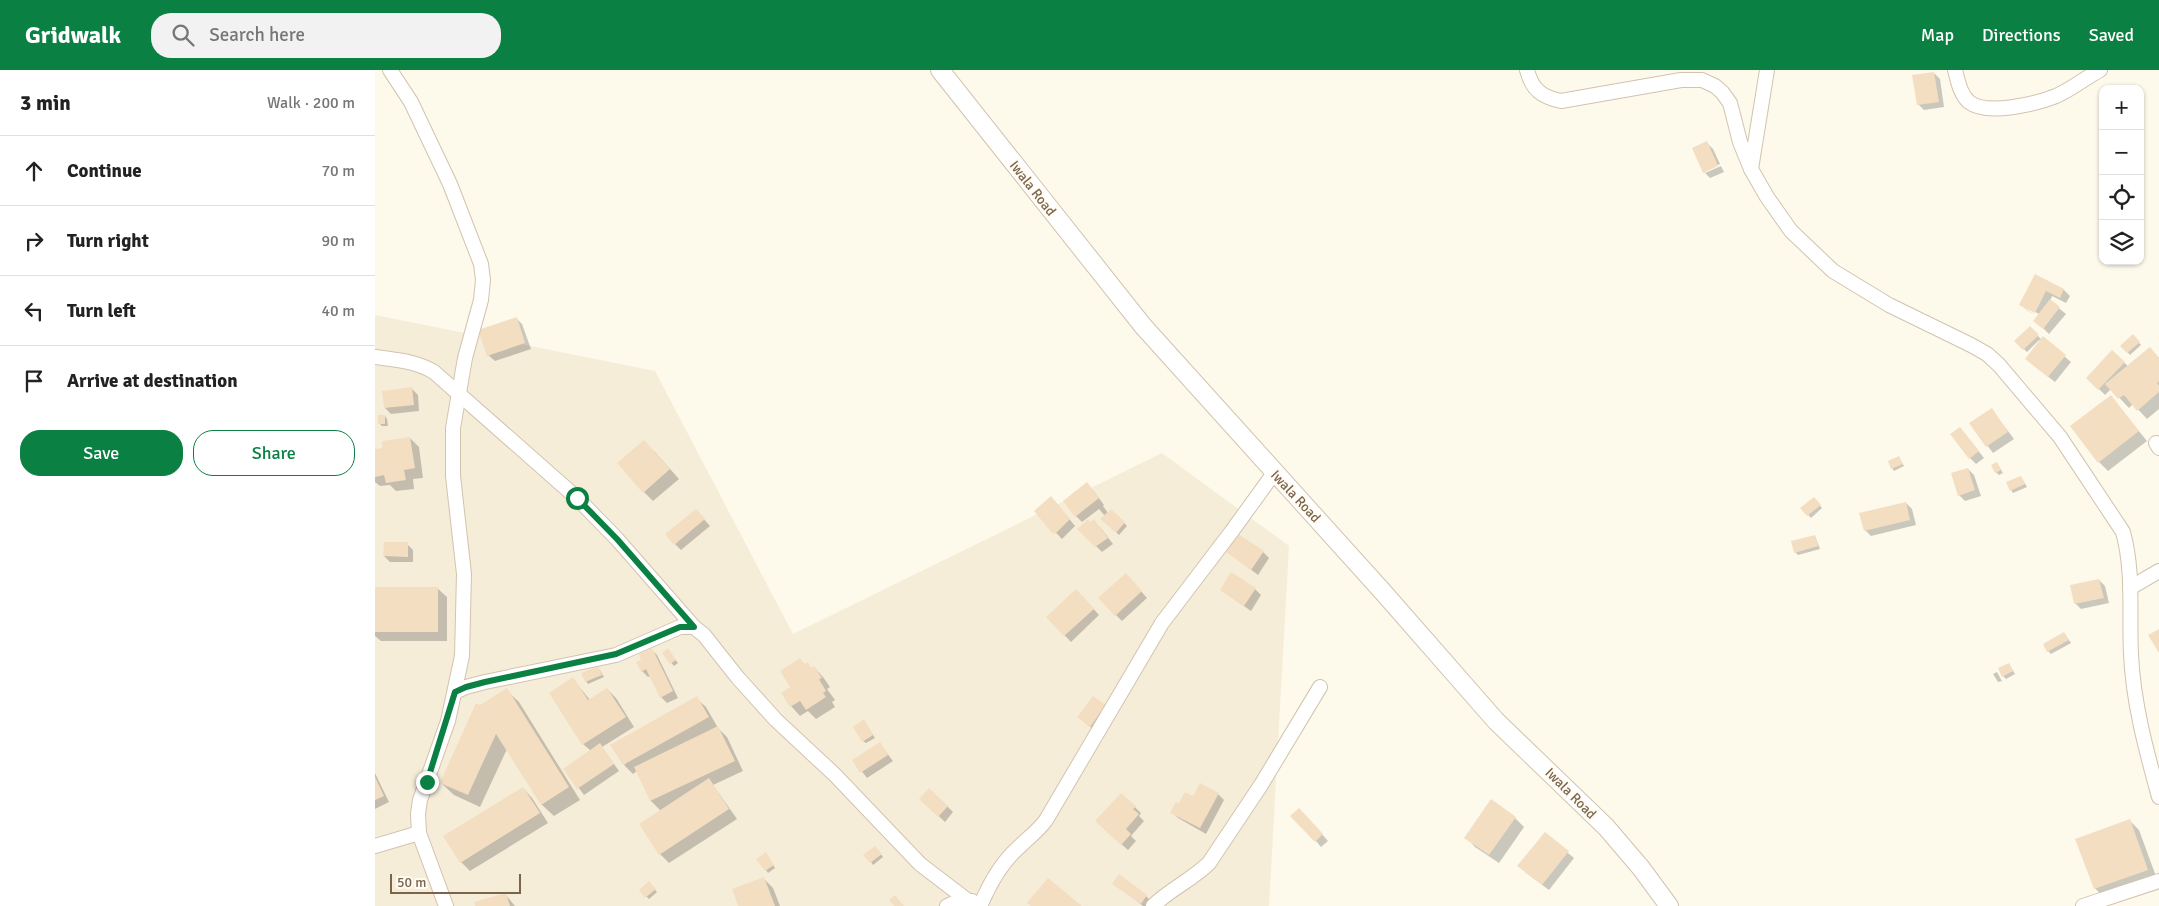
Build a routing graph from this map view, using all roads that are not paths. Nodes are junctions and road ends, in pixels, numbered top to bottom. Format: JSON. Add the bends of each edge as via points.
{"nodes":[{"id":1,"x":390,"y":70,"type":"edge"},
{"id":2,"x":940,"y":70,"type":"edge"},
{"id":3,"x":1527,"y":70,"type":"edge"},
{"id":4,"x":1767,"y":70,"type":"edge"},
{"id":5,"x":1955,"y":70,"type":"edge"},
{"id":6,"x":2100,"y":70,"type":"edge"},
{"id":7,"x":1751,"y":168,"type":"junction"},
{"id":8,"x":375,"y":357,"type":"edge"},
{"id":9,"x":457,"y":395,"type":"junction"},
{"id":10,"x":1274,"y":473,"type":"junction"},
{"id":11,"x":2159,"y":572,"type":"edge"},
{"id":12,"x":2131,"y":588,"type":"junction"},
{"id":13,"x":694,"y":627,"type":"junction"},
{"id":14,"x":1320,"y":687,"type":"dead end"},
{"id":15,"x":455,"y":692,"type":"junction"},
{"id":16,"x":2159,"y":797,"type":"edge"},
{"id":17,"x":419,"y":833,"type":"junction"},
{"id":18,"x":375,"y":846,"type":"edge"},
{"id":19,"x":2159,"y":881,"type":"edge"},
{"id":20,"x":967,"y":900,"type":"junction"},
{"id":21,"x":983,"y":905,"type":"edge"},
{"id":22,"x":446,"y":906,"type":"edge"},
{"id":23,"x":947,"y":906,"type":"edge"},
{"id":24,"x":1153,"y":906,"type":"edge"},
{"id":25,"x":1669,"y":906,"type":"edge"},
{"id":26,"x":2083,"y":906,"type":"edge"}],
"edges":[{"from":1,"to":9,"type":"street","via":[[411,102],[451,184],[481,264],[481,300]]},
{"from":2,"to":10,"type":"street","name":"Iwala Road","via":[[1121,300]]},
{"from":3,"to":7,"type":"street","via":[[1536,91],[1561,101],[1681,80],[1708,82],[1730,103]]},
{"from":4,"to":7,"type":"street"},
{"from":5,"to":6,"type":"street","via":[[1968,101],[1979,108],[1997,108],[2021,106],[2055,96]]},
{"from":7,"to":12,"type":"street","via":[[1791,231],[1833,271],[1889,305],[1987,354],[1999,365],[2061,437],[2117,520],[2127,548]]},
{"from":8,"to":9,"type":"street","via":[[424,366]]},
{"from":9,"to":13,"type":"street","via":[[577,498]]},
{"from":9,"to":15,"type":"street","via":[[452,456],[463,555],[465,614]]},
{"from":10,"to":21,"type":"street","via":[[1162,623],[1050,814],[1037,833],[1001,867],[991,882]]},
{"from":10,"to":25,"type":"street","name":"Iwala Road","via":[[1496,721],[1605,827]]},
{"from":11,"to":12,"type":"street"},
{"from":12,"to":16,"type":"street","via":[[2131,654],[2138,711]]},
{"from":13,"to":15,"type":"street","via":[[680,627],[616,654],[485,682]]},
{"from":13,"to":20,"type":"street","via":[[776,720],[835,775],[920,864]]},
{"from":14,"to":24,"type":"street","via":[[1209,863],[1199,874]]},
{"from":15,"to":17,"type":"street","via":[[420,800],[417,814]]},
{"from":17,"to":18,"type":"street"},
{"from":17,"to":22,"type":"street"},
{"from":19,"to":26,"type":"street"},
{"from":20,"to":21,"type":"street"},
{"from":20,"to":23,"type":"street"}]}
